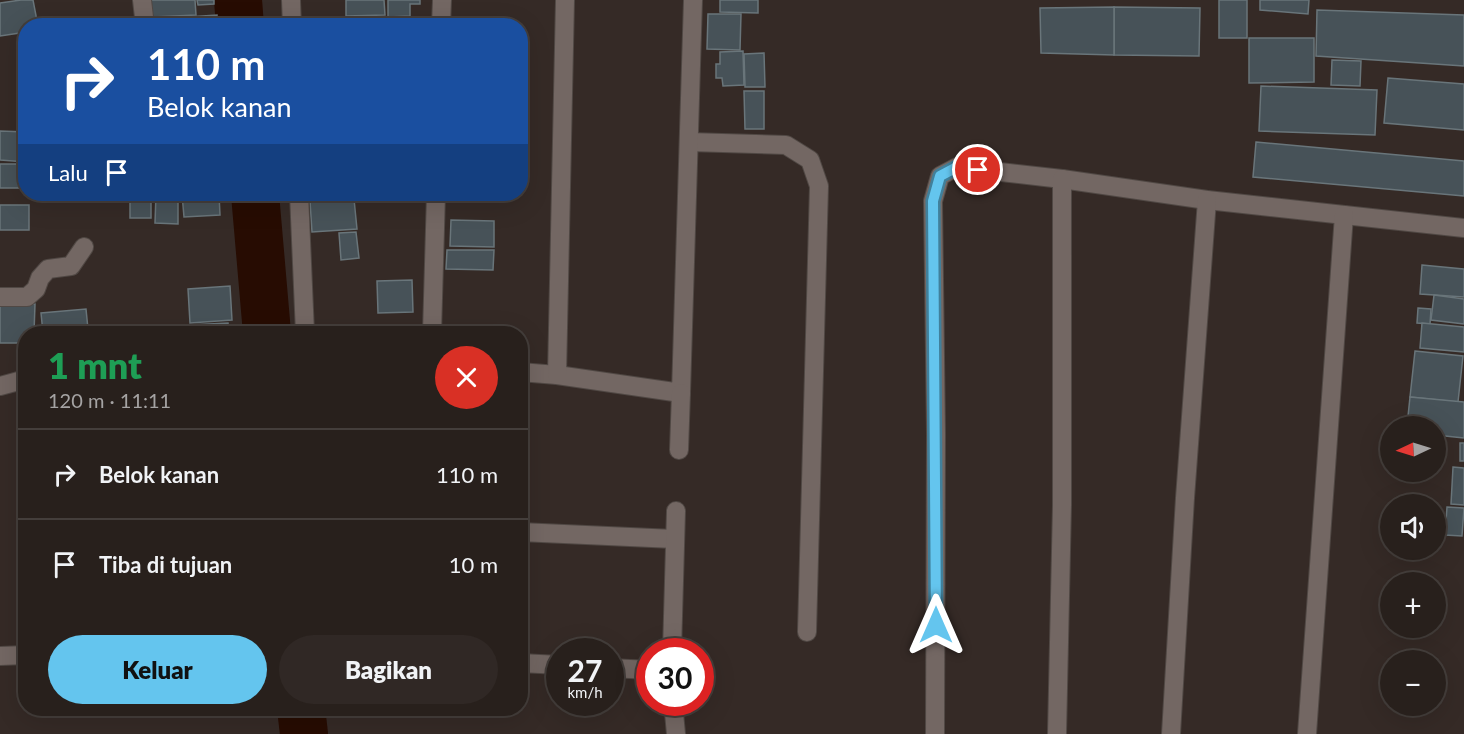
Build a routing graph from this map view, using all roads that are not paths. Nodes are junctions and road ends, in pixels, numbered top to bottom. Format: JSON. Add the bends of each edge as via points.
{"nodes":[{"id":1,"x":142,"y":0,"type":"edge"},
{"id":2,"x":291,"y":0,"type":"edge"},
{"id":3,"x":442,"y":0,"type":"edge"},
{"id":4,"x":565,"y":0,"type":"edge"},
{"id":5,"x":693,"y":0,"type":"edge"},
{"id":6,"x":144,"y":18,"type":"edge"},
{"id":7,"x":292,"y":18,"type":"edge"},
{"id":8,"x":441,"y":18,"type":"edge"},
{"id":9,"x":689,"y":142,"type":"junction"},
{"id":10,"x":1062,"y":179,"type":"junction"},
{"id":11,"x":1207,"y":200,"type":"junction"},
{"id":12,"x":299,"y":201,"type":"edge"},
{"id":13,"x":436,"y":201,"type":"edge"},
{"id":14,"x":1344,"y":215,"type":"junction"},
{"id":15,"x":1464,"y":228,"type":"edge"},
{"id":16,"x":84,"y":247,"type":"dead end"},
{"id":17,"x":0,"y":297,"type":"edge"},
{"id":18,"x":305,"y":326,"type":"edge"},
{"id":19,"x":432,"y":326,"type":"edge"},
{"id":20,"x":528,"y":373,"type":"edge"},
{"id":21,"x":557,"y":375,"type":"junction"},
{"id":22,"x":18,"y":381,"type":"edge"},
{"id":23,"x":0,"y":386,"type":"edge"},
{"id":24,"x":681,"y":393,"type":"junction"},
{"id":25,"x":679,"y":450,"type":"dead end"},
{"id":26,"x":676,"y":511,"type":"dead end"},
{"id":27,"x":528,"y":532,"type":"edge"},
{"id":28,"x":674,"y":539,"type":"junction"},
{"id":29,"x":807,"y":632,"type":"dead end"},
{"id":30,"x":672,"y":638,"type":"edge"},
{"id":31,"x":18,"y":655,"type":"edge"},
{"id":32,"x":0,"y":656,"type":"edge"},
{"id":33,"x":528,"y":663,"type":"edge"},
{"id":34,"x":546,"y":664,"type":"edge"},
{"id":35,"x":674,"y":716,"type":"edge"},
{"id":36,"x":676,"y":734,"type":"edge"},
{"id":37,"x":935,"y":734,"type":"edge"},
{"id":38,"x":1057,"y":734,"type":"edge"},
{"id":39,"x":1171,"y":734,"type":"edge"},
{"id":40,"x":1306,"y":734,"type":"edge"}],
"edges":[{"from":1,"to":6,"type":"street"},
{"from":2,"to":7,"type":"street"},
{"from":3,"to":8,"type":"street"},
{"from":4,"to":21,"type":"street"},
{"from":5,"to":9,"type":"street"},
{"from":9,"to":24,"type":"street"},
{"from":9,"to":29,"type":"street","via":[[786,145],[810,160],[819,186]]},
{"from":10,"to":11,"type":"street"},
{"from":10,"to":37,"type":"street","via":[[957,167],[940,176],[933,201]]},
{"from":10,"to":38,"type":"street"},
{"from":11,"to":14,"type":"street"},
{"from":11,"to":39,"type":"street"},
{"from":12,"to":18,"type":"street"},
{"from":13,"to":19,"type":"street"},
{"from":14,"to":15,"type":"street"},
{"from":14,"to":40,"type":"street"},
{"from":16,"to":17,"type":"street","via":[[71,266],[48,268],[36,290],[27,297]]},
{"from":20,"to":21,"type":"street"},
{"from":21,"to":24,"type":"street"},
{"from":22,"to":23,"type":"street"},
{"from":24,"to":25,"type":"street"},
{"from":26,"to":28,"type":"street"},
{"from":27,"to":28,"type":"street"},
{"from":28,"to":30,"type":"street"},
{"from":31,"to":32,"type":"street"},
{"from":33,"to":34,"type":"street"},
{"from":35,"to":36,"type":"street"}]}
